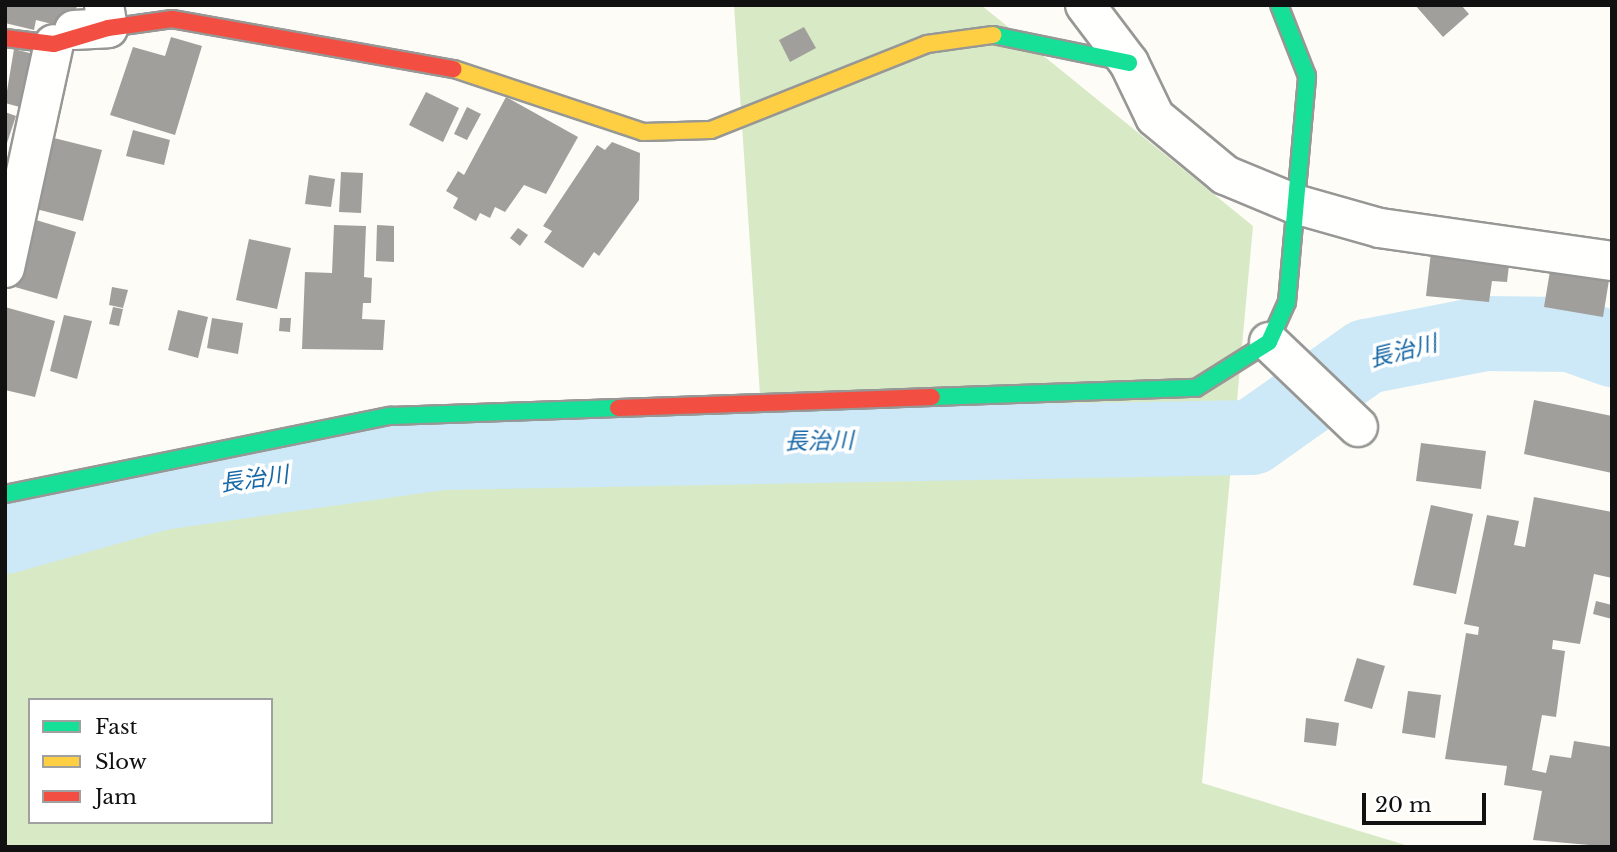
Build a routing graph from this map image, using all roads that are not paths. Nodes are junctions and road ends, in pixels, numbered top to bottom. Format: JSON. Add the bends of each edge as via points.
{"nodes":[{"id":1,"x":1085,"y":5,"type":"edge"},
{"id":2,"x":1279,"y":5,"type":"edge"},
{"id":3,"x":106,"y":17,"type":"edge"},
{"id":4,"x":5,"y":36,"type":"edge"},
{"id":5,"x":54,"y":44,"type":"junction"},
{"id":6,"x":1129,"y":63,"type":"junction"},
{"id":7,"x":1294,"y":204,"type":"junction"},
{"id":8,"x":1612,"y":261,"type":"edge"},
{"id":9,"x":5,"y":268,"type":"edge"},
{"id":10,"x":1269,"y":342,"type":"junction"},
{"id":11,"x":1358,"y":427,"type":"dead end"},
{"id":12,"x":5,"y":494,"type":"edge"}],
"edges":[{"from":1,"to":6,"type":"street"},
{"from":2,"to":7,"type":"street","via":[[1307,76]]},
{"from":3,"to":4,"type":"street"},
{"from":3,"to":5,"type":"street"},
{"from":3,"to":6,"type":"street","via":[[172,19],[456,69],[643,132],[711,130],[927,44],[1004,33]]},
{"from":4,"to":5,"type":"street"},
{"from":5,"to":9,"type":"street"},
{"from":6,"to":7,"type":"street","via":[[1155,117],[1225,175]]},
{"from":7,"to":8,"type":"street","via":[[1380,229]]},
{"from":7,"to":10,"type":"street","via":[[1287,302]]},
{"from":10,"to":11,"type":"street"},
{"from":10,"to":12,"type":"street","via":[[1196,388],[390,416]]}]}
